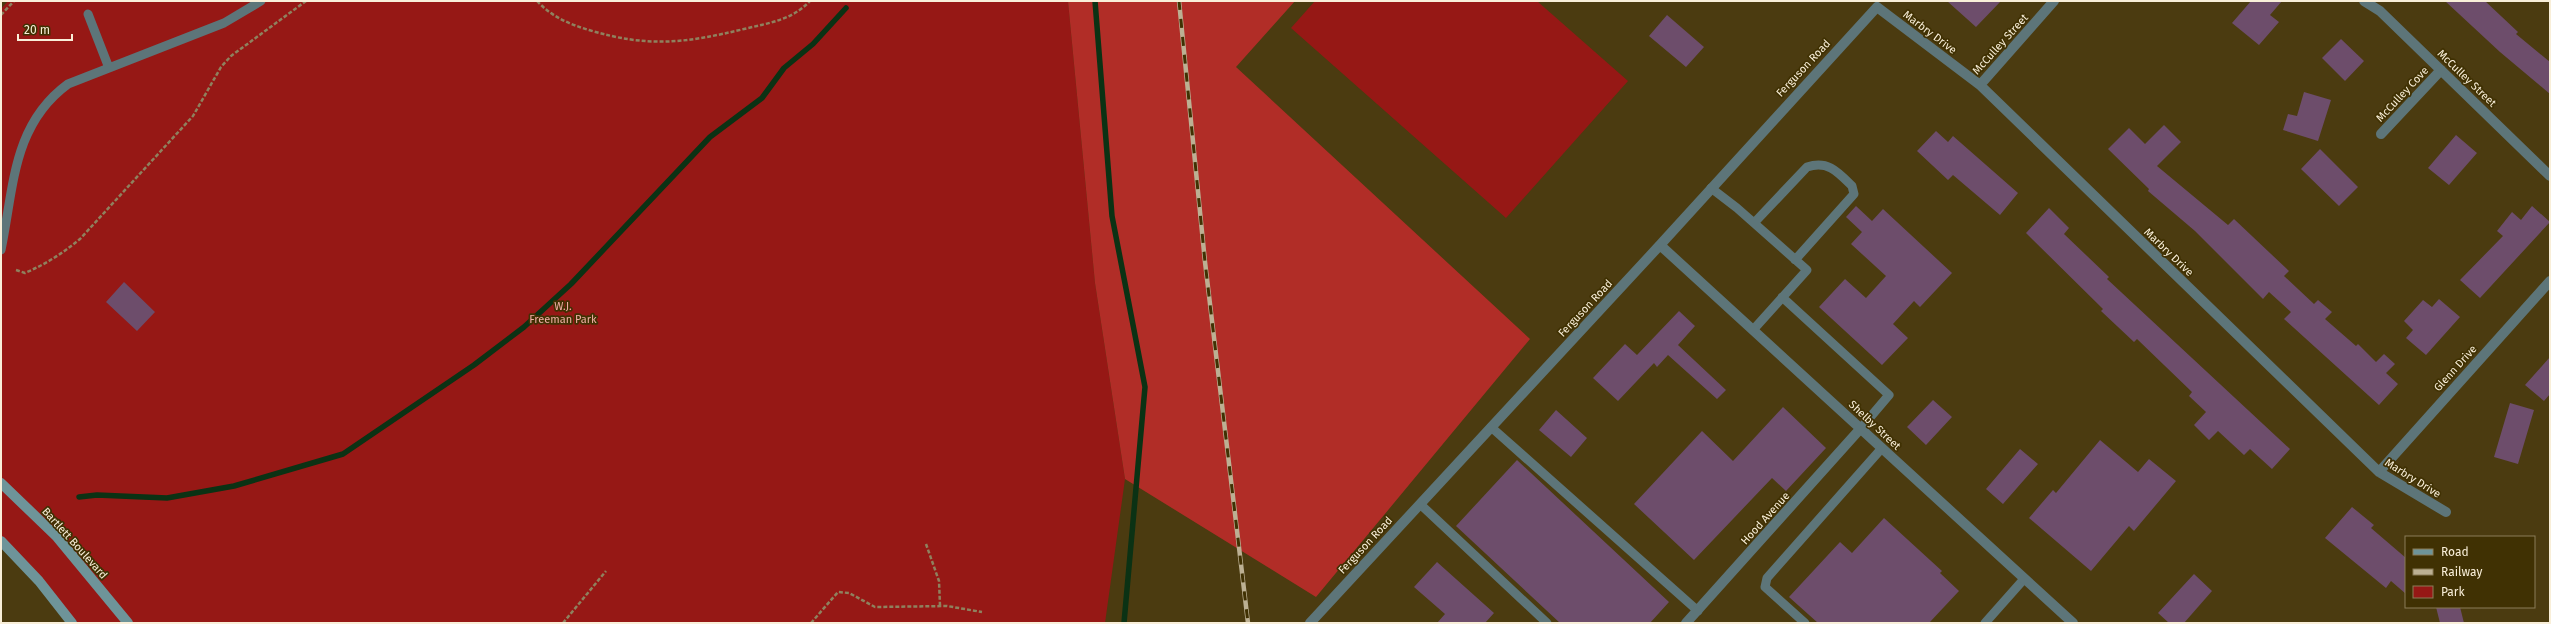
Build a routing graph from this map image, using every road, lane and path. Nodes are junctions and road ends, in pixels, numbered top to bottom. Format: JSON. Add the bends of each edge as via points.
{"nodes":[{"id":1,"x":14,"y":1,"type":"edge"},
{"id":2,"x":261,"y":1,"type":"edge"},
{"id":3,"x":306,"y":1,"type":"edge"},
{"id":4,"x":538,"y":1,"type":"edge"},
{"id":5,"x":810,"y":1,"type":"edge"},
{"id":6,"x":2054,"y":1,"type":"edge"},
{"id":7,"x":2364,"y":1,"type":"edge"},
{"id":8,"x":1877,"y":4,"type":"edge"},
{"id":9,"x":88,"y":14,"type":"dead end"},
{"id":10,"x":1,"y":15,"type":"edge"},
{"id":11,"x":109,"y":68,"type":"junction"},
{"id":12,"x":2441,"y":70,"type":"junction"},
{"id":13,"x":1980,"y":85,"type":"junction"},
{"id":14,"x":2381,"y":134,"type":"dead end"},
{"id":15,"x":2550,"y":176,"type":"edge"},
{"id":16,"x":1711,"y":188,"type":"junction"},
{"id":17,"x":1754,"y":223,"type":"junction"},
{"id":18,"x":1660,"y":246,"type":"junction"},
{"id":19,"x":1,"y":250,"type":"edge"},
{"id":20,"x":1795,"y":260,"type":"junction"},
{"id":21,"x":16,"y":270,"type":"dead end"},
{"id":22,"x":2550,"y":281,"type":"edge"},
{"id":23,"x":1782,"y":298,"type":"junction"},
{"id":24,"x":1753,"y":330,"type":"junction"},
{"id":25,"x":1491,"y":428,"type":"junction"},
{"id":26,"x":1861,"y":428,"type":"junction"},
{"id":27,"x":1882,"y":448,"type":"junction"},
{"id":28,"x":2379,"y":472,"type":"junction"},
{"id":29,"x":1,"y":483,"type":"edge"},
{"id":30,"x":1420,"y":504,"type":"junction"},
{"id":31,"x":2446,"y":512,"type":"dead end"},
{"id":32,"x":1,"y":541,"type":"edge"},
{"id":33,"x":926,"y":544,"type":"dead end"},
{"id":34,"x":606,"y":571,"type":"dead end"},
{"id":35,"x":2024,"y":579,"type":"junction"},
{"id":36,"x":940,"y":606,"type":"junction"},
{"id":37,"x":1698,"y":611,"type":"junction"},
{"id":38,"x":982,"y":612,"type":"dead end"},
{"id":39,"x":72,"y":623,"type":"edge"},
{"id":40,"x":128,"y":623,"type":"edge"},
{"id":41,"x":563,"y":623,"type":"edge"},
{"id":42,"x":812,"y":623,"type":"edge"},
{"id":43,"x":1310,"y":623,"type":"edge"},
{"id":44,"x":1547,"y":623,"type":"edge"},
{"id":45,"x":1686,"y":623,"type":"edge"},
{"id":46,"x":1805,"y":623,"type":"edge"},
{"id":47,"x":1985,"y":623,"type":"edge"},
{"id":48,"x":2073,"y":623,"type":"edge"}],
"edges":[{"from":1,"to":10,"type":"path"},
{"from":2,"to":11,"type":"lane","via":[[224,23]]},
{"from":3,"to":21,"type":"path","via":[[231,56],[221,67],[193,116],[80,238],[65,251],[38,267],[25,273]]},
{"from":4,"to":5,"type":"path","via":[[551,15],[579,27],[617,39],[652,43],[682,42],[766,25],[786,18]]},
{"from":6,"to":13,"type":"street","name":"McCulley Street"},
{"from":7,"to":12,"type":"street","name":"McCulley Street","via":[[2380,11]]},
{"from":8,"to":13,"type":"street","name":"Marbry Drive"},
{"from":8,"to":16,"type":"street","name":"Ferguson Road"},
{"from":9,"to":11,"type":"lane"},
{"from":11,"to":19,"type":"lane","via":[[68,84],[35,118],[28,131],[11,184]]},
{"from":12,"to":14,"type":"street","name":"McCulley Cove"},
{"from":12,"to":15,"type":"street","name":"McCulley Street"},
{"from":13,"to":28,"type":"street","name":"Marbry Drive"},
{"from":16,"to":17,"type":"lane"},
{"from":16,"to":18,"type":"street","name":"Ferguson Road"},
{"from":17,"to":20,"type":"lane"},
{"from":17,"to":20,"type":"lane","via":[[1807,167],[1818,163],[1832,167],[1852,186],[1854,194]]},
{"from":18,"to":24,"type":"street","name":"Shelby Street"},
{"from":18,"to":25,"type":"street","name":"Ferguson Road"},
{"from":20,"to":23,"type":"lane","via":[[1807,270]]},
{"from":22,"to":28,"type":"street","name":"Glenn Drive"},
{"from":23,"to":24,"type":"lane"},
{"from":23,"to":26,"type":"lane","via":[[1889,395]]},
{"from":24,"to":26,"type":"street","name":"Shelby Street"},
{"from":25,"to":30,"type":"street","name":"Ferguson Road"},
{"from":25,"to":37,"type":"lane"},
{"from":26,"to":27,"type":"street","name":"Shelby Street"},
{"from":26,"to":37,"type":"street","name":"Hood Avenue"},
{"from":27,"to":35,"type":"street","name":"Shelby Street"},
{"from":27,"to":46,"type":"lane","via":[[1767,578],[1765,587]]},
{"from":28,"to":31,"type":"street","name":"Marbry Drive"},
{"from":29,"to":40,"type":"main road","name":"Bartlett Boulevard","via":[[57,538]]},
{"from":30,"to":43,"type":"street","name":"Ferguson Road"},
{"from":30,"to":44,"type":"lane"},
{"from":32,"to":39,"type":"main road","via":[[40,581]]},
{"from":33,"to":36,"type":"path","via":[[939,581]]},
{"from":34,"to":41,"type":"path"},
{"from":35,"to":47,"type":"lane"},
{"from":35,"to":48,"type":"street","name":"Shelby Street"},
{"from":36,"to":38,"type":"path"},
{"from":36,"to":42,"type":"path","via":[[875,607],[849,593],[838,592]]},
{"from":37,"to":45,"type":"street","name":"Hood Avenue"}]}
